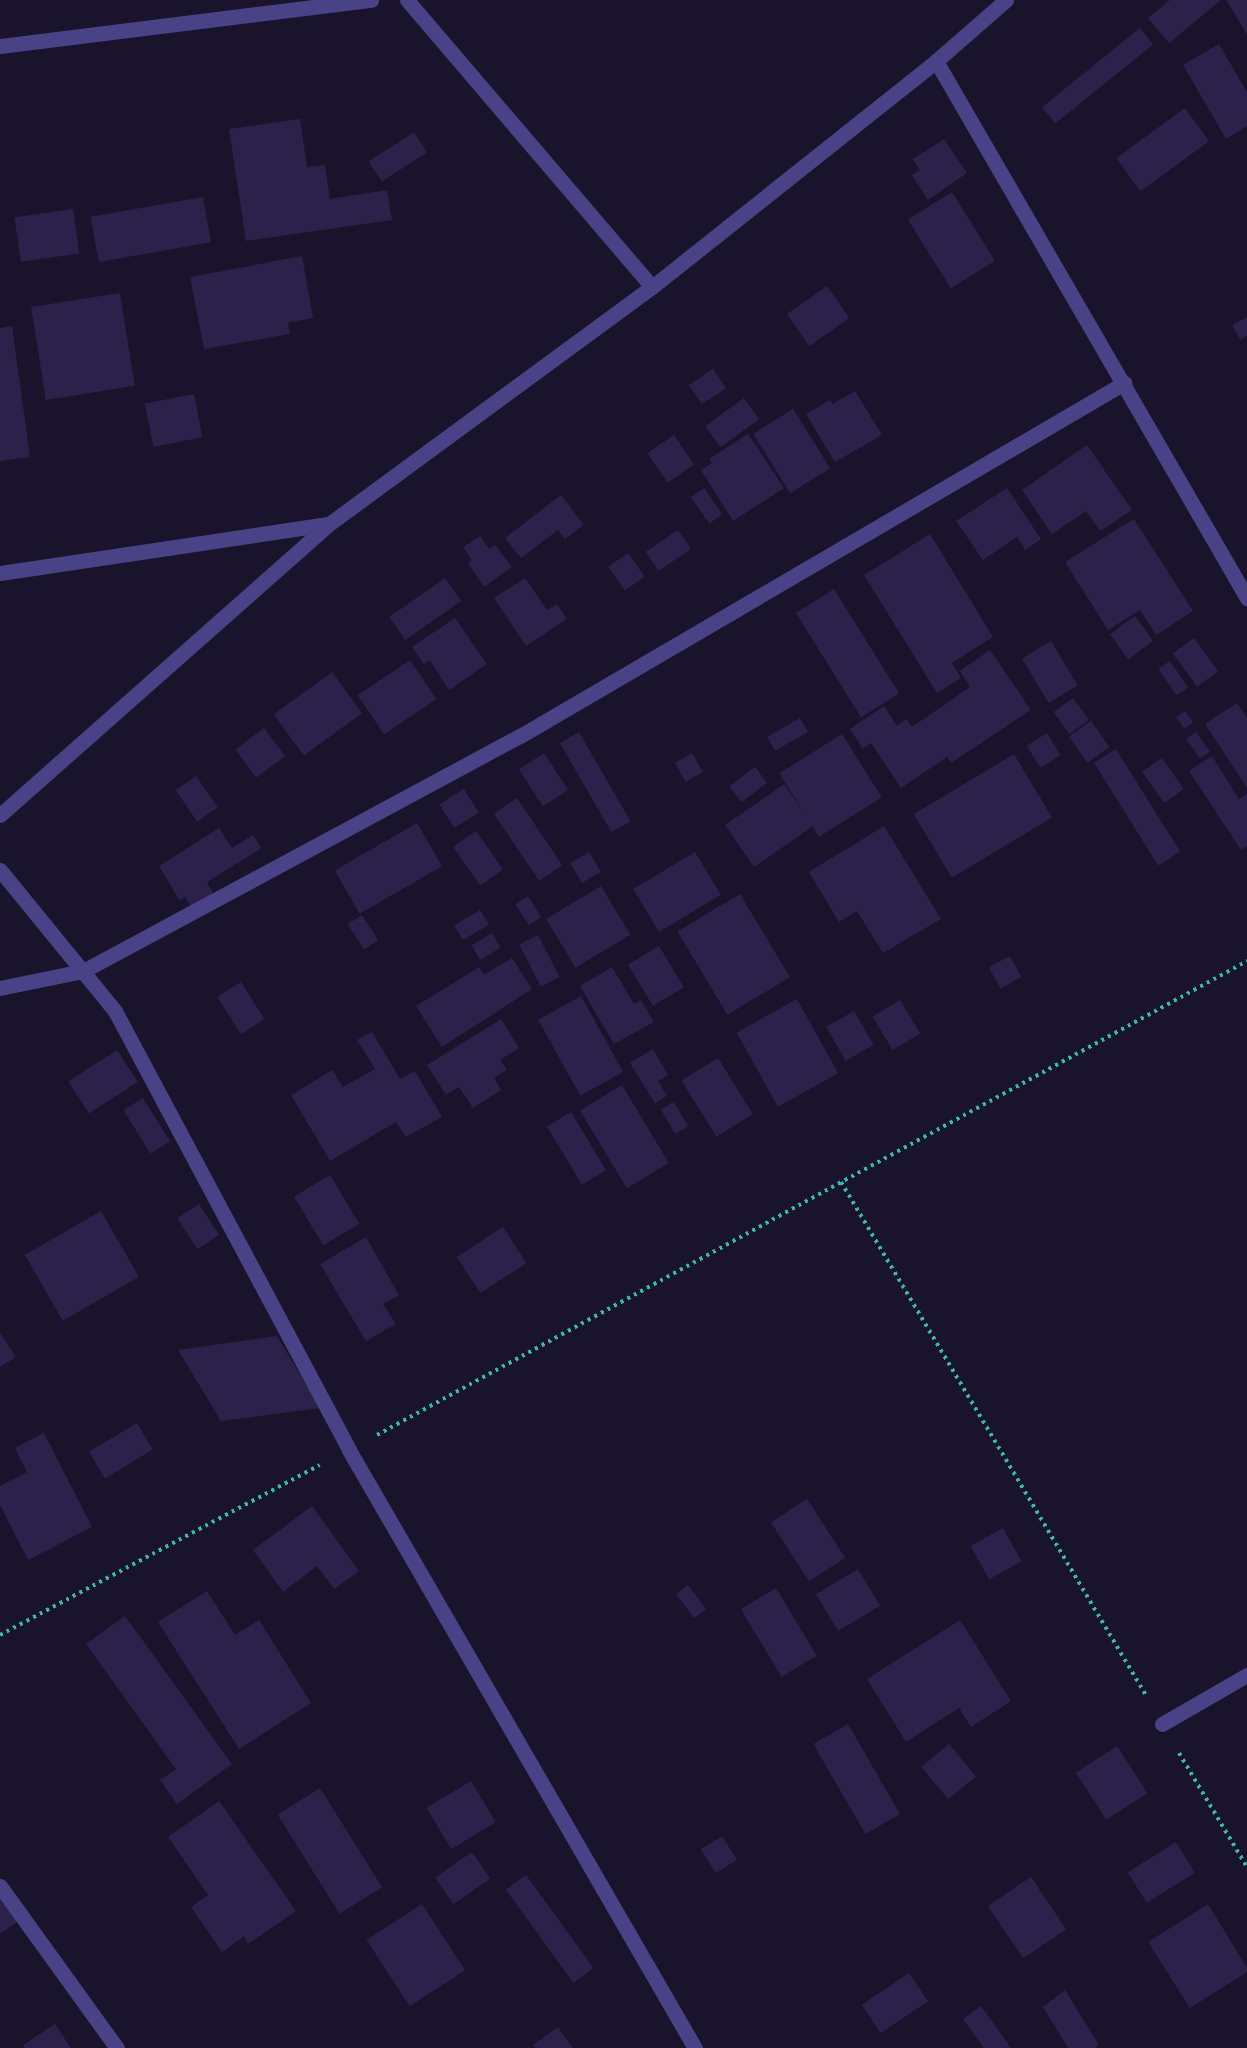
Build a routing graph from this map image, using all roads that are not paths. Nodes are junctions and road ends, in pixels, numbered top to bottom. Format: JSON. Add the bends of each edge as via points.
{"nodes":[{"id":1,"x":372,"y":0,"type":"edge"},
{"id":2,"x":407,"y":0,"type":"edge"},
{"id":3,"x":1006,"y":0,"type":"edge"},
{"id":4,"x":0,"y":46,"type":"edge"},
{"id":5,"x":936,"y":61,"type":"junction"},
{"id":6,"x":652,"y":287,"type":"junction"},
{"id":7,"x":1124,"y":383,"type":"junction"},
{"id":8,"x":329,"y":525,"type":"junction"},
{"id":9,"x":0,"y":573,"type":"edge"},
{"id":10,"x":1247,"y":598,"type":"edge"},
{"id":11,"x":0,"y":815,"type":"edge"},
{"id":12,"x":0,"y":870,"type":"edge"},
{"id":13,"x":82,"y":971,"type":"junction"},
{"id":14,"x":0,"y":988,"type":"edge"},
{"id":15,"x":1247,"y":1674,"type":"edge"},
{"id":16,"x":1162,"y":1724,"type":"road end"},
{"id":17,"x":0,"y":1887,"type":"edge"},
{"id":18,"x":117,"y":2048,"type":"edge"},
{"id":19,"x":694,"y":2048,"type":"edge"}],
"edges":[{"from":1,"to":4,"type":"street"},
{"from":2,"to":6,"type":"street"},
{"from":3,"to":5,"type":"street"},
{"from":5,"to":6,"type":"street"},
{"from":5,"to":7,"type":"street"},
{"from":6,"to":8,"type":"street"},
{"from":7,"to":10,"type":"street"},
{"from":7,"to":13,"type":"street","via":[[520,736]]},
{"from":8,"to":9,"type":"street"},
{"from":8,"to":11,"type":"street"},
{"from":12,"to":13,"type":"street"},
{"from":13,"to":14,"type":"street"},
{"from":13,"to":19,"type":"street","via":[[115,1011],[349,1450]]},
{"from":15,"to":16,"type":"street"},
{"from":17,"to":18,"type":"street"}]}
